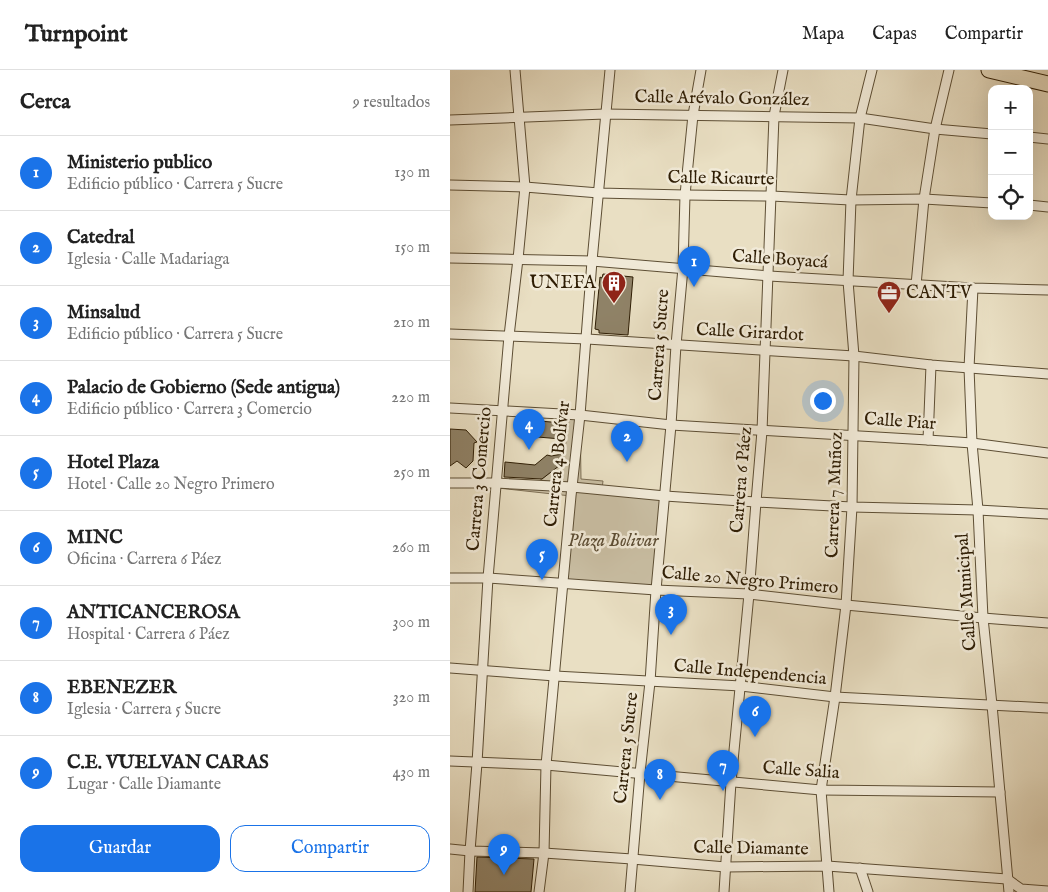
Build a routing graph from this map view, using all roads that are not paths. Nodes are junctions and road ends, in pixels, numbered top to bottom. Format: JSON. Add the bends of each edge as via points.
{"nodes":[{"id":1,"x":515,"y":70,"type":"edge"},
{"id":2,"x":610,"y":70,"type":"edge"},
{"id":3,"x":701,"y":70,"type":"edge"},
{"id":4,"x":783,"y":70,"type":"edge"},
{"id":5,"x":872,"y":70,"type":"edge"},
{"id":6,"x":950,"y":70,"type":"edge"},
{"id":7,"x":989,"y":70,"type":"edge"},
{"id":8,"x":1048,"y":84,"type":"edge"},
{"id":9,"x":605,"y":114,"type":"junction"},
{"id":10,"x":694,"y":115,"type":"junction"},
{"id":11,"x":774,"y":116,"type":"junction"},
{"id":12,"x":518,"y":117,"type":"junction"},
{"id":13,"x":860,"y":118,"type":"junction"},
{"id":14,"x":450,"y":120,"type":"edge"},
{"id":15,"x":935,"y":129,"type":"junction"},
{"id":16,"x":988,"y":134,"type":"edge"},
{"id":17,"x":1033,"y":137,"type":"edge"},
{"id":18,"x":1048,"y":138,"type":"edge"},
{"id":19,"x":450,"y":185,"type":"edge"},
{"id":20,"x":525,"y":187,"type":"junction"},
{"id":21,"x":599,"y":193,"type":"junction"},
{"id":22,"x":685,"y":195,"type":"junction"},
{"id":23,"x":772,"y":196,"type":"junction"},
{"id":24,"x":924,"y":199,"type":"junction"},
{"id":25,"x":851,"y":200,"type":"junction"},
{"id":26,"x":988,"y":203,"type":"edge"},
{"id":27,"x":1033,"y":205,"type":"edge"},
{"id":28,"x":1048,"y":207,"type":"edge"},
{"id":29,"x":450,"y":258,"type":"edge"},
{"id":30,"x":518,"y":259,"type":"junction"},
{"id":31,"x":592,"y":261,"type":"junction"},
{"id":32,"x":683,"y":268,"type":"junction"},
{"id":33,"x":769,"y":276,"type":"junction"},
{"id":34,"x":848,"y":281,"type":"junction"},
{"id":35,"x":916,"y":285,"type":"junction"},
{"id":36,"x":973,"y":288,"type":"junction"},
{"id":37,"x":1048,"y":290,"type":"edge"},
{"id":38,"x":450,"y":334,"type":"edge"},
{"id":39,"x":509,"y":336,"type":"junction"},
{"id":40,"x":587,"y":340,"type":"junction"},
{"id":41,"x":676,"y":345,"type":"junction"},
{"id":42,"x":766,"y":350,"type":"junction"},
{"id":43,"x":854,"y":356,"type":"junction"},
{"id":44,"x":931,"y":365,"type":"junction"},
{"id":45,"x":969,"y":368,"type":"junction"},
{"id":46,"x":1048,"y":374,"type":"edge"},
{"id":47,"x":450,"y":408,"type":"edge"},
{"id":48,"x":502,"y":411,"type":"junction"},
{"id":49,"x":580,"y":415,"type":"junction"},
{"id":50,"x":671,"y":425,"type":"junction"},
{"id":51,"x":762,"y":431,"type":"junction"},
{"id":52,"x":854,"y":435,"type":"junction"},
{"id":53,"x":928,"y":440,"type":"junction"},
{"id":54,"x":972,"y":443,"type":"junction"},
{"id":55,"x":1048,"y":453,"type":"edge"},
{"id":56,"x":450,"y":482,"type":"edge"},
{"id":57,"x":496,"y":483,"type":"junction"},
{"id":58,"x":572,"y":487,"type":"junction"},
{"id":59,"x":665,"y":496,"type":"junction"},
{"id":60,"x":756,"y":502,"type":"junction"},
{"id":61,"x":852,"y":507,"type":"junction"},
{"id":62,"x":978,"y":510,"type":"junction"},
{"id":63,"x":1048,"y":514,"type":"edge"},
{"id":64,"x":450,"y":578,"type":"edge"},
{"id":65,"x":488,"y":578,"type":"junction"},
{"id":66,"x":563,"y":584,"type":"junction"},
{"id":67,"x":656,"y":590,"type":"junction"},
{"id":68,"x":749,"y":594,"type":"junction"},
{"id":69,"x":846,"y":605,"type":"junction"},
{"id":70,"x":983,"y":618,"type":"junction"},
{"id":71,"x":1048,"y":623,"type":"edge"},
{"id":72,"x":450,"y":668,"type":"edge"},
{"id":73,"x":483,"y":671,"type":"junction"},
{"id":74,"x":554,"y":676,"type":"junction"},
{"id":75,"x":650,"y":682,"type":"junction"},
{"id":76,"x":741,"y":686,"type":"junction"},
{"id":77,"x":835,"y":696,"type":"junction"},
{"id":78,"x":992,"y":705,"type":"junction"},
{"id":79,"x":1048,"y":708,"type":"edge"},
{"id":80,"x":450,"y":761,"type":"edge"},
{"id":81,"x":477,"y":763,"type":"junction"},
{"id":82,"x":546,"y":765,"type":"junction"},
{"id":83,"x":640,"y":773,"type":"junction"},
{"id":84,"x":731,"y":782,"type":"junction"},
{"id":85,"x":822,"y":790,"type":"junction"},
{"id":86,"x":1000,"y":792,"type":"junction"},
{"id":87,"x":450,"y":849,"type":"edge"},
{"id":88,"x":470,"y":852,"type":"junction"},
{"id":89,"x":544,"y":853,"type":"junction"},
{"id":90,"x":632,"y":859,"type":"junction"},
{"id":91,"x":827,"y":866,"type":"junction"},
{"id":92,"x":726,"y":867,"type":"junction"},
{"id":93,"x":860,"y":868,"type":"junction"},
{"id":94,"x":1007,"y":879,"type":"junction"},
{"id":95,"x":1048,"y":891,"type":"edge"},
{"id":96,"x":468,"y":892,"type":"edge"},
{"id":97,"x":539,"y":892,"type":"edge"},
{"id":98,"x":630,"y":892,"type":"edge"},
{"id":99,"x":724,"y":892,"type":"edge"},
{"id":100,"x":829,"y":892,"type":"edge"},
{"id":101,"x":868,"y":892,"type":"edge"},
{"id":102,"x":1008,"y":892,"type":"edge"}],
"edges":[{"from":1,"to":12,"type":"street","name":"Carrera 3 Comercio"},
{"from":2,"to":9,"type":"street","name":"Carrera 4 Bolívar"},
{"from":3,"to":10,"type":"street","name":"Carrera 5 Sucre"},
{"from":4,"to":11,"type":"street","name":"Carrera 6 Páez"},
{"from":5,"to":13,"type":"street","name":"Carrera 7 Muñoz"},
{"from":6,"to":15,"type":"street"},
{"from":7,"to":8,"type":"highway"},
{"from":9,"to":10,"type":"street","name":"Calle Arévalo González"},
{"from":9,"to":12,"type":"street","name":"Calle Arévalo González"},
{"from":9,"to":21,"type":"street","name":"Carrera 4 Bolívar"},
{"from":10,"to":11,"type":"street","name":"Calle Arévalo González"},
{"from":10,"to":22,"type":"street","name":"Carrera 5 Sucre"},
{"from":11,"to":13,"type":"street","name":"Calle Arévalo González"},
{"from":11,"to":23,"type":"street","name":"Carrera 6 Páez"},
{"from":12,"to":14,"type":"street","name":"Calle Arévalo González"},
{"from":12,"to":20,"type":"street","name":"Carrera 3 Comercio"},
{"from":13,"to":15,"type":"street","name":"Calle Arévalo González"},
{"from":13,"to":25,"type":"street","name":"Carrera 7 Muñoz"},
{"from":15,"to":16,"type":"street","name":"Calle Arévalo González"},
{"from":15,"to":24,"type":"street"},
{"from":17,"to":18,"type":"street"},
{"from":19,"to":20,"type":"street","name":"Calle Ricaurte"},
{"from":20,"to":21,"type":"street","name":"Calle Ricaurte"},
{"from":20,"to":30,"type":"street","name":"Carrera 3 Comercio"},
{"from":21,"to":22,"type":"street","name":"Calle Ricaurte"},
{"from":21,"to":31,"type":"street","name":"Carrera 4 Bolívar"},
{"from":22,"to":23,"type":"street","name":"Calle Ricaurte"},
{"from":22,"to":32,"type":"street","name":"Carrera 5 Sucre"},
{"from":23,"to":25,"type":"street","name":"Calle Ricaurte"},
{"from":23,"to":33,"type":"street","name":"Carrera 6 Páez"},
{"from":24,"to":25,"type":"street","name":"Calle Ricaurte"},
{"from":24,"to":26,"type":"street","name":"Calle Ricaurte"},
{"from":24,"to":35,"type":"street"},
{"from":25,"to":34,"type":"street","name":"Carrera 7 Muñoz"},
{"from":27,"to":28,"type":"street"},
{"from":29,"to":30,"type":"street","name":"Calle Boyacá"},
{"from":30,"to":31,"type":"street","name":"Calle Boyacá"},
{"from":30,"to":39,"type":"street","name":"Carrera 3 Comercio"},
{"from":31,"to":32,"type":"street","name":"Calle Boyacá"},
{"from":31,"to":40,"type":"street","name":"Carrera 4 Bolívar"},
{"from":32,"to":33,"type":"street","name":"Calle Boyacá"},
{"from":32,"to":41,"type":"street","name":"Carrera 5 Sucre"},
{"from":33,"to":34,"type":"street","name":"Calle Boyacá"},
{"from":33,"to":42,"type":"street","name":"Carrera 6 Páez"},
{"from":34,"to":35,"type":"street","name":"Calle Boyacá"},
{"from":34,"to":43,"type":"street","name":"Carrera 7 Muñoz"},
{"from":35,"to":36,"type":"street","name":"Calle Boyacá"},
{"from":36,"to":37,"type":"street","name":"Calle Boyacá"},
{"from":36,"to":45,"type":"street","name":"Calle Municipal"},
{"from":38,"to":39,"type":"street","name":"Calle Girardot"},
{"from":39,"to":40,"type":"street","name":"Calle Girardot"},
{"from":39,"to":48,"type":"street","name":"Carrera 3 Comercio"},
{"from":40,"to":41,"type":"street","name":"Calle Girardot"},
{"from":40,"to":49,"type":"street","name":"Carrera 4 Bolívar"},
{"from":41,"to":42,"type":"street","name":"Calle Girardot"},
{"from":41,"to":50,"type":"street","name":"Carrera 5 Sucre"},
{"from":42,"to":43,"type":"street","name":"Calle Girardot"},
{"from":42,"to":51,"type":"street","name":"Carrera 6 Páez"},
{"from":43,"to":44,"type":"street","name":"Calle Girardot"},
{"from":43,"to":52,"type":"street","name":"Carrera 7 Muñoz"},
{"from":44,"to":45,"type":"street","name":"Calle Girardot"},
{"from":44,"to":53,"type":"street"},
{"from":45,"to":46,"type":"street","name":"Calle Girardot"},
{"from":45,"to":54,"type":"street","name":"Calle Municipal"},
{"from":47,"to":48,"type":"street","name":"Calle Piar"},
{"from":48,"to":49,"type":"street","name":"Calle Piar"},
{"from":48,"to":57,"type":"street","name":"Carrera 3 Comercio"},
{"from":49,"to":50,"type":"street","name":"Calle Piar"},
{"from":49,"to":58,"type":"street","name":"Carrera 4 Bolívar"},
{"from":50,"to":51,"type":"street","name":"Calle Piar"},
{"from":50,"to":59,"type":"street","name":"Carrera 5 Sucre"},
{"from":51,"to":52,"type":"street","name":"Calle Piar"},
{"from":51,"to":60,"type":"street","name":"Carrera 6 Páez"},
{"from":52,"to":53,"type":"street","name":"Calle Piar"},
{"from":52,"to":61,"type":"street","name":"Carrera 7 Muñoz"},
{"from":53,"to":54,"type":"street","name":"Calle Piar"},
{"from":54,"to":55,"type":"street","name":"Calle Piar"},
{"from":54,"to":62,"type":"street","name":"Calle Municipal"},
{"from":56,"to":57,"type":"street"},
{"from":57,"to":58,"type":"street"},
{"from":57,"to":65,"type":"street","name":"Carrera 3 Comercio"},
{"from":58,"to":59,"type":"street"},
{"from":58,"to":66,"type":"street","name":"Carrera 4 Bolívar"},
{"from":59,"to":60,"type":"street"},
{"from":59,"to":67,"type":"street","name":"Carrera 5 Sucre"},
{"from":60,"to":61,"type":"street"},
{"from":60,"to":68,"type":"street","name":"Carrera 6 Páez"},
{"from":61,"to":62,"type":"street"},
{"from":61,"to":69,"type":"street","name":"Carrera 7 Muñoz"},
{"from":62,"to":63,"type":"street"},
{"from":62,"to":70,"type":"street","name":"Calle Municipal"},
{"from":64,"to":65,"type":"street","name":"Calle 20 Negro Primero"},
{"from":65,"to":66,"type":"street","name":"Calle 20 Negro Primero"},
{"from":65,"to":73,"type":"street","name":"Carrera 3 Comercio"},
{"from":66,"to":67,"type":"street","name":"Calle 20 Negro Primero"},
{"from":66,"to":74,"type":"street","name":"Carrera 4 Bolívar"},
{"from":67,"to":68,"type":"street","name":"Calle 20 Negro Primero"},
{"from":67,"to":75,"type":"street","name":"Carrera 5 Sucre"},
{"from":68,"to":69,"type":"street","name":"Calle 20 Negro Primero"},
{"from":68,"to":76,"type":"street","name":"Carrera 6 Páez"},
{"from":69,"to":70,"type":"street","name":"Calle 20 Negro Primero"},
{"from":69,"to":77,"type":"street","name":"Carrera 7 Muñoz"},
{"from":70,"to":71,"type":"street","name":"Calle 20 Negro Primero"},
{"from":70,"to":78,"type":"street","name":"Calle Municipal"},
{"from":72,"to":73,"type":"street","name":"Calle Independencia"},
{"from":73,"to":74,"type":"street","name":"Calle Independencia"},
{"from":73,"to":81,"type":"street","name":"Carrera 3 Comercio"},
{"from":74,"to":75,"type":"street","name":"Calle Independencia"},
{"from":74,"to":82,"type":"street","name":"Carrera 4 Bolívar"},
{"from":75,"to":76,"type":"street","name":"Calle Independencia"},
{"from":75,"to":83,"type":"street","name":"Carrera 5 Sucre"},
{"from":76,"to":77,"type":"street","name":"Calle Independencia"},
{"from":76,"to":84,"type":"street","name":"Carrera 6 Páez"},
{"from":77,"to":78,"type":"street","name":"Calle Independencia"},
{"from":77,"to":85,"type":"street","name":"Carrera 7 Muñoz"},
{"from":78,"to":79,"type":"street","name":"Calle Independencia"},
{"from":78,"to":86,"type":"street","name":"Calle Municipal"},
{"from":80,"to":81,"type":"street","name":"Calle Salia"},
{"from":81,"to":82,"type":"street","name":"Calle Salia"},
{"from":81,"to":88,"type":"street","name":"Carrera 3 Comercio"},
{"from":82,"to":83,"type":"street","name":"Calle Salia"},
{"from":82,"to":89,"type":"street","name":"Carrera 4 Bolívar"},
{"from":83,"to":84,"type":"street","name":"Calle Salia"},
{"from":83,"to":90,"type":"street","name":"Carrera 5 Sucre"},
{"from":84,"to":85,"type":"street","name":"Calle Salia"},
{"from":84,"to":92,"type":"street","name":"Carrera 6 Páez"},
{"from":85,"to":86,"type":"street","name":"Calle Salia"},
{"from":85,"to":91,"type":"street","name":"Carrera 7 Muñoz"},
{"from":86,"to":94,"type":"street","name":"Calle Municipal"},
{"from":87,"to":88,"type":"street","name":"Calle Diamante"},
{"from":88,"to":89,"type":"street","name":"Calle Diamante"},
{"from":88,"to":96,"type":"street","name":"Carrera 3 Comercio"},
{"from":89,"to":90,"type":"street","name":"Calle Diamante"},
{"from":89,"to":97,"type":"street","name":"Carrera 4 Bolívar"},
{"from":90,"to":92,"type":"street","name":"Calle Diamante"},
{"from":90,"to":98,"type":"street","name":"Carrera 5 Sucre"},
{"from":91,"to":92,"type":"street","name":"Calle Diamante"},
{"from":91,"to":93,"type":"street","name":"Calle Diamante"},
{"from":91,"to":100,"type":"street","name":"Carrera 7 Muñoz"},
{"from":92,"to":99,"type":"street","name":"Carrera 6 Páez"},
{"from":93,"to":94,"type":"street","name":"Calle Diamante"},
{"from":93,"to":101,"type":"street"},
{"from":94,"to":95,"type":"street","name":"Calle Diamante","via":[[1021,889]]},
{"from":94,"to":102,"type":"street","name":"Calle Municipal"}]}
